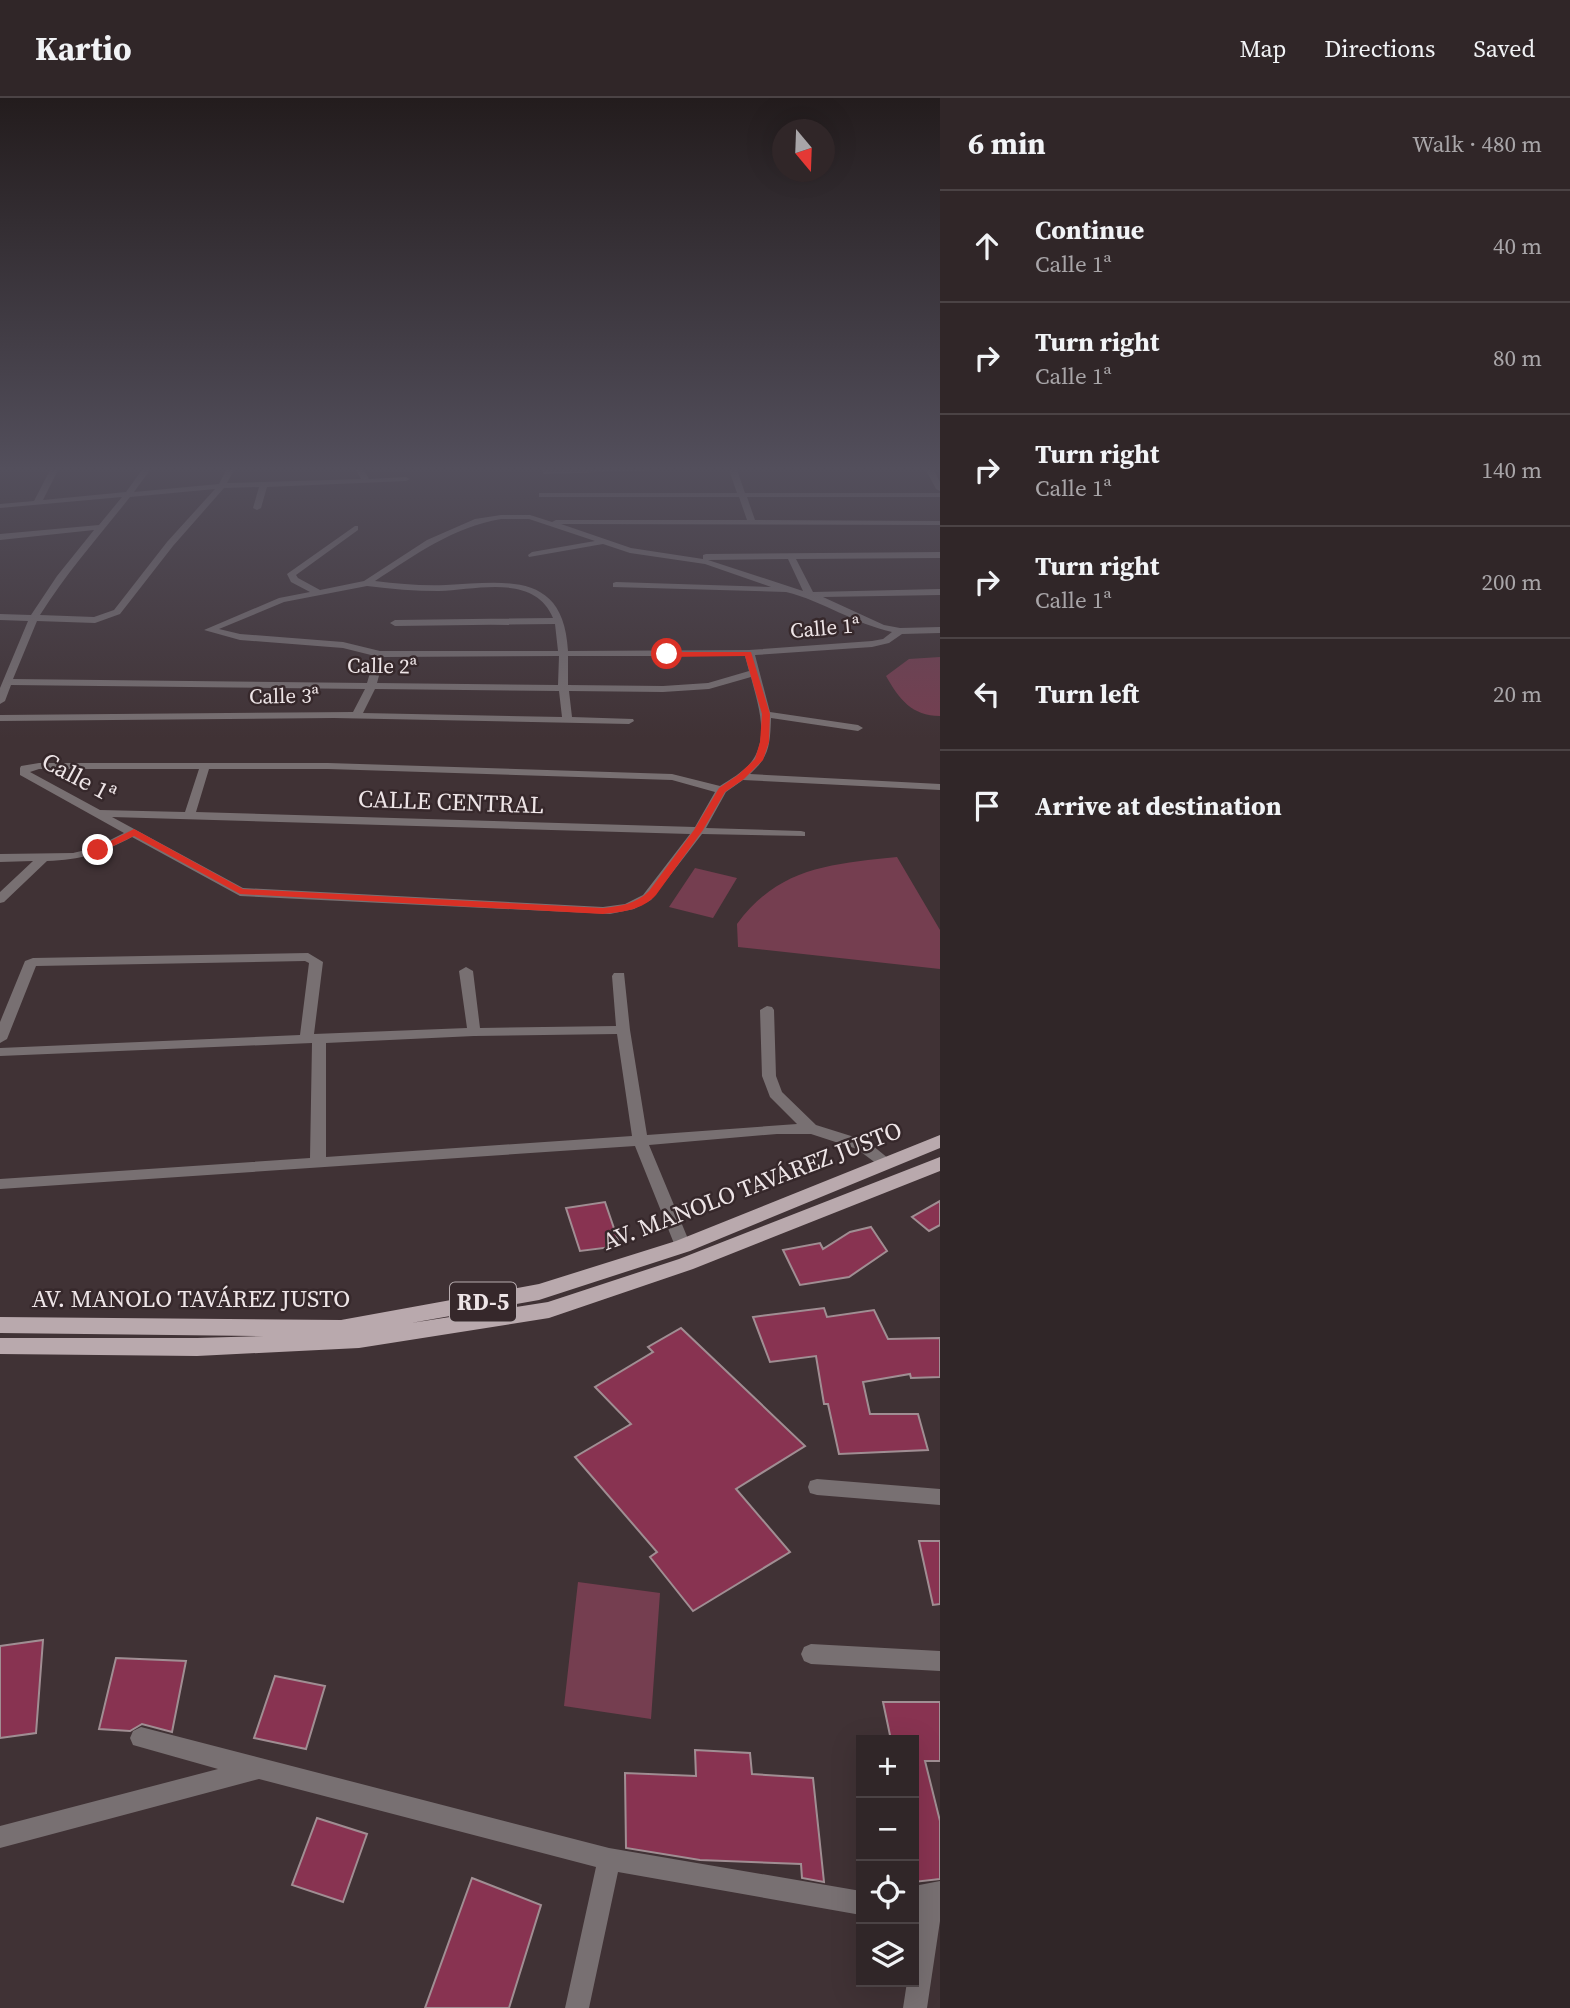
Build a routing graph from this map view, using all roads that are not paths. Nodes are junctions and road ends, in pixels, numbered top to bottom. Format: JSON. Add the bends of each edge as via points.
{"nodes":[{"id":1,"x":75,"y":559,"type":"edge"},
{"id":2,"x":158,"y":559,"type":"edge"},
{"id":3,"x":312,"y":559,"type":"edge"},
{"id":4,"x":404,"y":559,"type":"edge"},
{"id":5,"x":689,"y":559,"type":"edge"},
{"id":6,"x":792,"y":559,"type":"edge"},
{"id":7,"x":367,"y":583,"type":"junction"},
{"id":8,"x":615,"y":585,"type":"dead end"},
{"id":9,"x":788,"y":590,"type":"junction"},
{"id":10,"x":318,"y":592,"type":"junction"},
{"id":11,"x":940,"y":592,"type":"edge"},
{"id":12,"x":810,"y":594,"type":"junction"},
{"id":13,"x":0,"y":617,"type":"edge"},
{"id":14,"x":34,"y":618,"type":"junction"},
{"id":15,"x":559,"y":621,"type":"junction"},
{"id":16,"x":395,"y":623,"type":"dead end"},
{"id":17,"x":940,"y":630,"type":"edge"},
{"id":18,"x":900,"y":631,"type":"junction"},
{"id":19,"x":749,"y":653,"type":"junction"},
{"id":20,"x":380,"y":654,"type":"junction"},
{"id":21,"x":565,"y":655,"type":"junction"},
{"id":22,"x":753,"y":673,"type":"junction"},
{"id":23,"x":8,"y":682,"type":"junction"},
{"id":24,"x":372,"y":684,"type":"junction"},
{"id":25,"x":564,"y":688,"type":"junction"},
{"id":26,"x":0,"y":701,"type":"edge"},
{"id":27,"x":766,"y":714,"type":"junction"},
{"id":28,"x":357,"y":715,"type":"junction"},
{"id":29,"x":0,"y":718,"type":"edge"},
{"id":30,"x":568,"y":720,"type":"junction"},
{"id":31,"x":629,"y":721,"type":"dead end"},
{"id":32,"x":858,"y":728,"type":"dead end"},
{"id":33,"x":205,"y":766,"type":"junction"},
{"id":34,"x":741,"y":777,"type":"junction"},
{"id":35,"x":940,"y":787,"type":"edge"},
{"id":36,"x":722,"y":790,"type":"junction"},
{"id":37,"x":99,"y":813,"type":"junction"},
{"id":38,"x":190,"y":815,"type":"junction"},
{"id":39,"x":699,"y":830,"type":"junction"},
{"id":40,"x":134,"y":832,"type":"junction"},
{"id":41,"x":801,"y":834,"type":"dead end"},
{"id":42,"x":0,"y":858,"type":"edge"},
{"id":43,"x":43,"y":858,"type":"junction"},
{"id":44,"x":0,"y":899,"type":"edge"},
{"id":45,"x":466,"y":971,"type":"dead end"},
{"id":46,"x":620,"y":976,"type":"dead end"},
{"id":47,"x":767,"y":1010,"type":"dead end"},
{"id":48,"x":623,"y":1030,"type":"junction"},
{"id":49,"x":474,"y":1032,"type":"junction"},
{"id":50,"x":0,"y":1039,"type":"edge"},
{"id":51,"x":313,"y":1039,"type":"junction"},
{"id":52,"x":0,"y":1052,"type":"edge"},
{"id":53,"x":811,"y":1129,"type":"junction"},
{"id":54,"x":640,"y":1141,"type":"junction"},
{"id":55,"x":940,"y":1142,"type":"edge"},
{"id":56,"x":318,"y":1163,"type":"junction"},
{"id":57,"x":886,"y":1163,"type":"junction"},
{"id":58,"x":940,"y":1164,"type":"edge"},
{"id":59,"x":0,"y":1184,"type":"edge"},
{"id":60,"x":683,"y":1246,"type":"junction"},
{"id":61,"x":0,"y":1325,"type":"edge"},
{"id":62,"x":0,"y":1346,"type":"edge"},
{"id":63,"x":817,"y":1487,"type":"dead end"},
{"id":64,"x":940,"y":1497,"type":"edge"},
{"id":65,"x":811,"y":1654,"type":"dead end"},
{"id":66,"x":940,"y":1661,"type":"edge"},
{"id":67,"x":141,"y":1738,"type":"dead end"},
{"id":68,"x":257,"y":1770,"type":"junction"},
{"id":69,"x":0,"y":1838,"type":"edge"},
{"id":70,"x":609,"y":1859,"type":"junction"},
{"id":71,"x":928,"y":1895,"type":"edge"},
{"id":72,"x":856,"y":1902,"type":"edge"},
{"id":73,"x":577,"y":2008,"type":"edge"},
{"id":74,"x":915,"y":2008,"type":"edge"}],
"edges":[{"from":1,"to":14,"type":"street"},
{"from":2,"to":14,"type":"street","via":[[117,612],[95,620]]},
{"from":3,"to":10,"type":"street","via":[[291,574],[293,580]]},
{"from":4,"to":7,"type":"street"},
{"from":5,"to":9,"type":"street","name":"Calle 1ª"},
{"from":6,"to":12,"type":"street"},
{"from":7,"to":10,"type":"street"},
{"from":7,"to":15,"type":"street","via":[[437,588],[515,586],[537,593],[551,605]]},
{"from":8,"to":9,"type":"street"},
{"from":9,"to":12,"type":"street","name":"Calle 1ª"},
{"from":10,"to":20,"type":"street","name":"Calle 1ª","via":[[282,600],[209,630],[343,645]]},
{"from":11,"to":12,"type":"street"},
{"from":12,"to":18,"type":"street","name":"Calle 1ª","via":[[881,627]]},
{"from":13,"to":14,"type":"street"},
{"from":14,"to":23,"type":"street"},
{"from":15,"to":16,"type":"street"},
{"from":15,"to":21,"type":"street"},
{"from":17,"to":18,"type":"street","name":"Calle 1ª"},
{"from":18,"to":19,"type":"street","name":"Calle 1ª","via":[[886,641]]},
{"from":19,"to":21,"type":"street","name":"Calle 1ª"},
{"from":19,"to":22,"type":"street","name":"Calle 1ª"},
{"from":20,"to":21,"type":"street","name":"Calle 1ª"},
{"from":20,"to":24,"type":"street"},
{"from":21,"to":25,"type":"street"},
{"from":22,"to":25,"type":"street","name":"Calle 2ª","via":[[687,689]]},
{"from":22,"to":27,"type":"street","name":"Calle 1ª"},
{"from":23,"to":24,"type":"street","name":"Calle 2ª"},
{"from":23,"to":26,"type":"street"},
{"from":24,"to":25,"type":"street","name":"Calle 2ª"},
{"from":24,"to":28,"type":"street"},
{"from":25,"to":30,"type":"street"},
{"from":27,"to":32,"type":"street"},
{"from":27,"to":34,"type":"street","name":"Calle 1ª","via":[[759,760]]},
{"from":28,"to":29,"type":"street","name":"Calle 3ª"},
{"from":28,"to":30,"type":"street","name":"Calle 3ª"},
{"from":30,"to":31,"type":"street","name":"Calle 3ª"},
{"from":33,"to":36,"type":"street","via":[[672,777]]},
{"from":33,"to":37,"type":"street","name":"Calle 1ª","via":[[25,768],[24,773]]},
{"from":33,"to":38,"type":"street"},
{"from":34,"to":35,"type":"street"},
{"from":34,"to":36,"type":"street","name":"Calle 1ª"},
{"from":36,"to":39,"type":"street","name":"Calle 1ª"},
{"from":37,"to":38,"type":"street","name":"CALLE CENTRAL"},
{"from":37,"to":40,"type":"street","name":"Calle 1ª"},
{"from":38,"to":39,"type":"street","name":"CALLE CENTRAL"},
{"from":39,"to":40,"type":"street","name":"Calle 1ª","via":[[644,901],[626,909],[603,911],[240,891]]},
{"from":39,"to":41,"type":"street","name":"CALLE CENTRAL"},
{"from":40,"to":43,"type":"street","via":[[73,858]]},
{"from":42,"to":43,"type":"street"},
{"from":43,"to":44,"type":"street"},
{"from":45,"to":49,"type":"street"},
{"from":46,"to":48,"type":"street"},
{"from":47,"to":53,"type":"street","via":[[769,1076],[775,1094]]},
{"from":48,"to":49,"type":"street"},
{"from":48,"to":54,"type":"street"},
{"from":49,"to":51,"type":"street"},
{"from":50,"to":51,"type":"street","via":[[33,961],[308,957],[316,962]]},
{"from":51,"to":52,"type":"street"},
{"from":51,"to":56,"type":"street"},
{"from":53,"to":54,"type":"street","via":[[751,1129]]},
{"from":53,"to":57,"type":"street","via":[[862,1145]]},
{"from":54,"to":56,"type":"street"},
{"from":54,"to":60,"type":"street"},
{"from":55,"to":57,"type":"main road","name":"AV. MANOLO TAVÁREZ JUSTO","number":"RD-5"},
{"from":56,"to":59,"type":"street"},
{"from":57,"to":60,"type":"main road","name":"AV. MANOLO TAVÁREZ JUSTO","number":"RD-5"},
{"from":58,"to":62,"type":"main road","name":"AV. MANOLO TAVÁREZ JUSTO","number":"RD-5","via":[[686,1264],[549,1310],[359,1340],[197,1348]]},
{"from":60,"to":61,"type":"main road","name":"AV. MANOLO TAVÁREZ JUSTO","number":"RD-5","via":[[538,1292],[341,1328]]},
{"from":63,"to":64,"type":"street"},
{"from":65,"to":66,"type":"street"},
{"from":67,"to":68,"type":"street"},
{"from":68,"to":69,"type":"street"},
{"from":68,"to":70,"type":"street"},
{"from":70,"to":72,"type":"street"},
{"from":70,"to":73,"type":"street"},
{"from":71,"to":74,"type":"street"}]}
